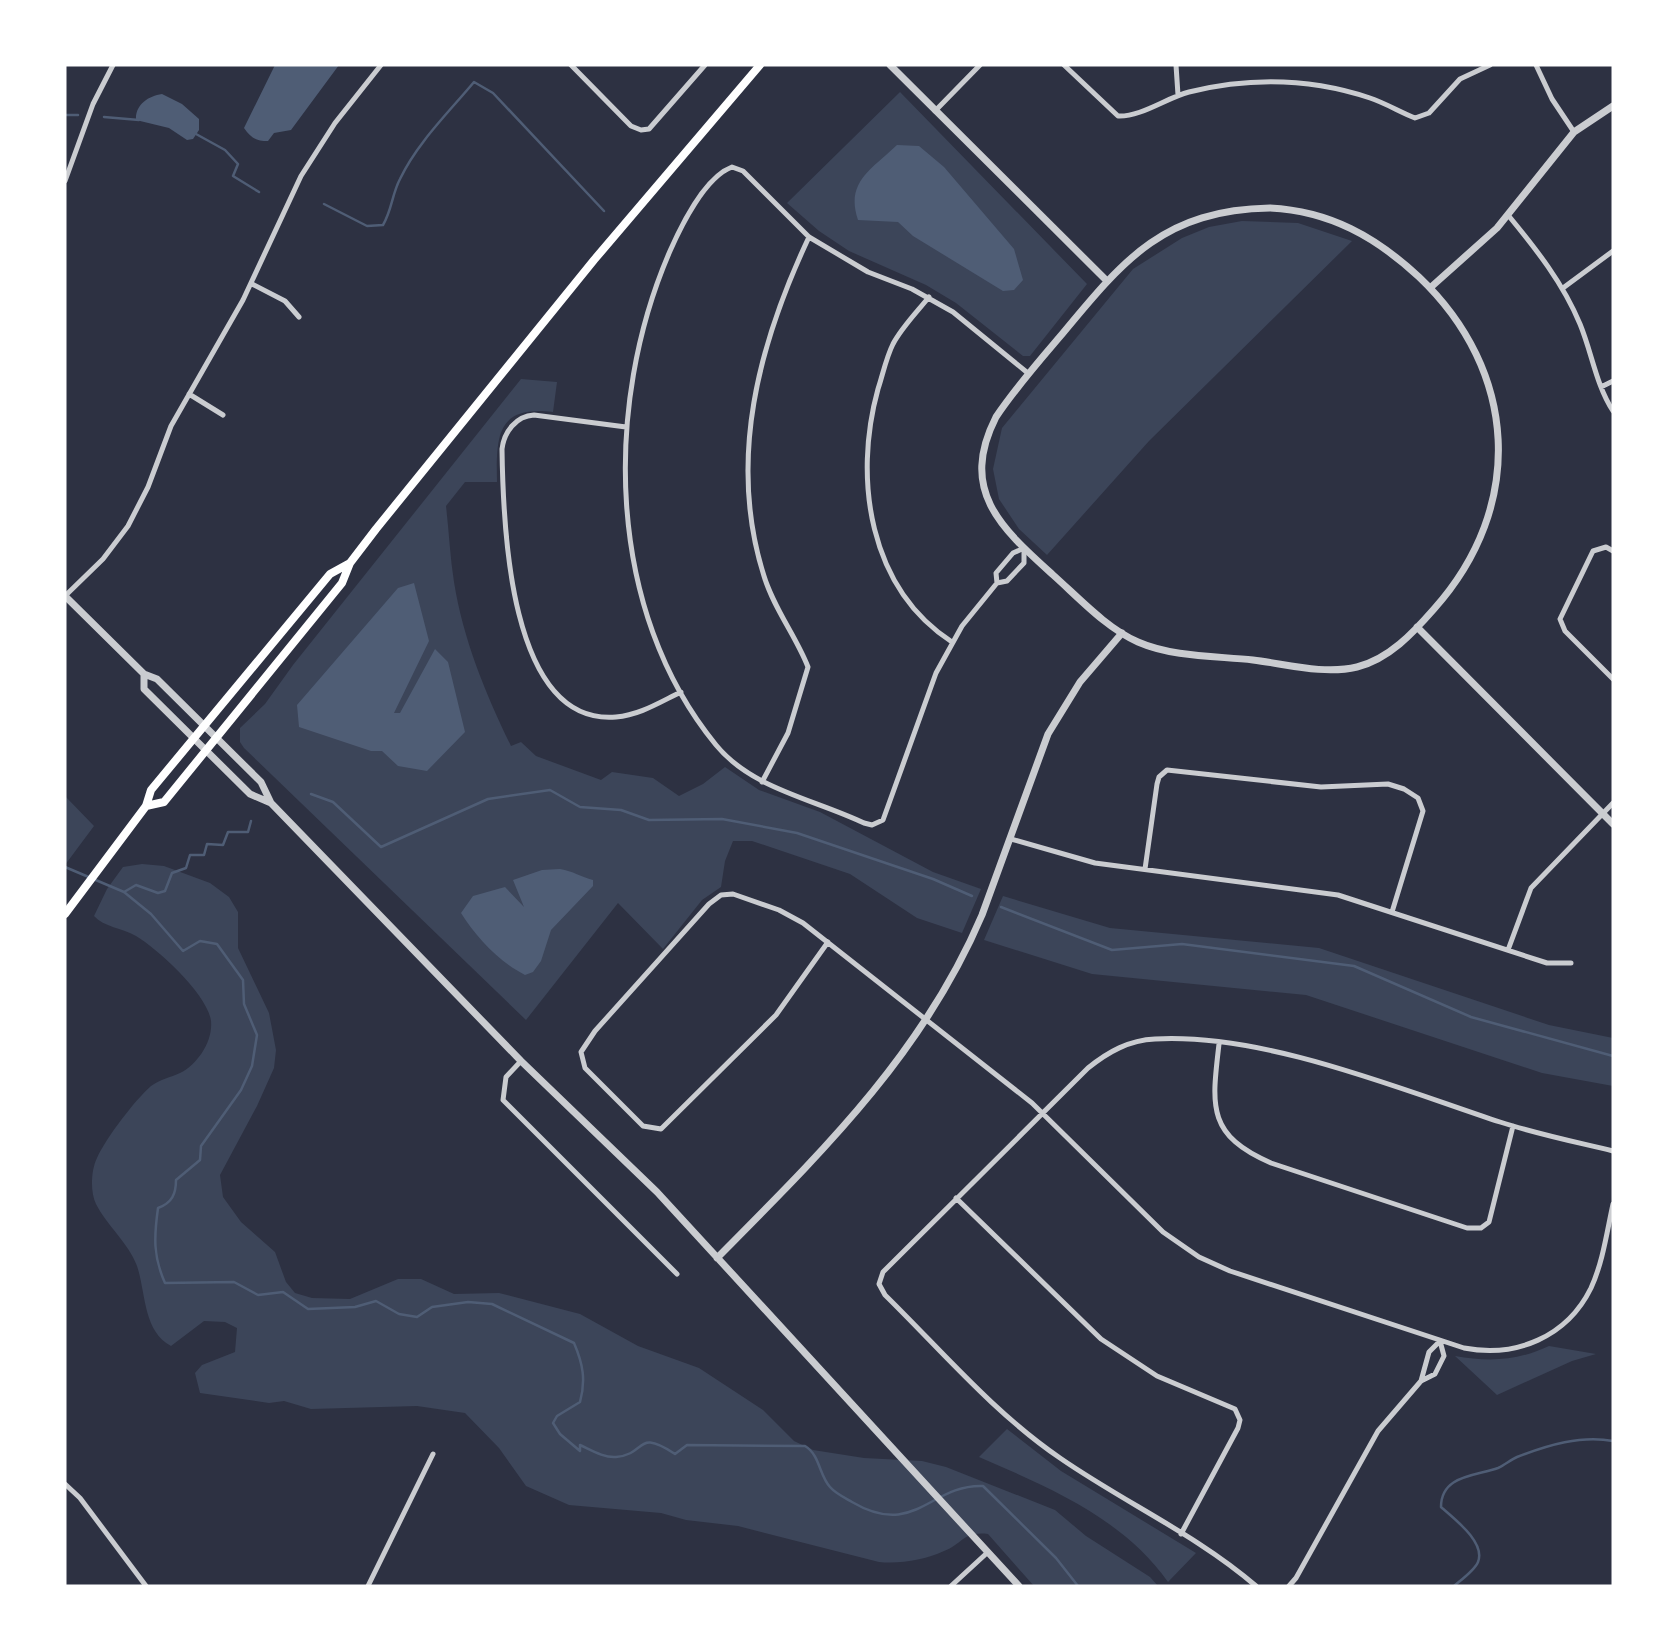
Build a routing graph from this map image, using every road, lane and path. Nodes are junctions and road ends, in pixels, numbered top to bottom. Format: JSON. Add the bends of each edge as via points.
{"nodes":[{"id":1,"x":113,"y":65,"type":"edge"},
{"id":2,"x":381,"y":65,"type":"edge"},
{"id":3,"x":571,"y":65,"type":"edge"},
{"id":4,"x":705,"y":65,"type":"edge"},
{"id":5,"x":760,"y":65,"type":"edge"},
{"id":6,"x":890,"y":65,"type":"edge"},
{"id":7,"x":980,"y":65,"type":"edge"},
{"id":8,"x":1064,"y":65,"type":"edge"},
{"id":9,"x":1176,"y":65,"type":"edge"},
{"id":10,"x":1490,"y":65,"type":"edge"},
{"id":11,"x":1536,"y":65,"type":"edge"},
{"id":12,"x":1178,"y":95,"type":"junction"},
{"id":13,"x":1613,"y":106,"type":"edge"},
{"id":14,"x":935,"y":111,"type":"junction"},
{"id":15,"x":1574,"y":132,"type":"junction"},
{"id":16,"x":65,"y":181,"type":"edge"},
{"id":17,"x":1507,"y":215,"type":"junction"},
{"id":18,"x":809,"y":237,"type":"junction"},
{"id":19,"x":1613,"y":251,"type":"edge"},
{"id":20,"x":1107,"y":280,"type":"junction"},
{"id":21,"x":252,"y":284,"type":"junction"},
{"id":22,"x":1430,"y":288,"type":"junction"},
{"id":23,"x":1563,"y":288,"type":"junction"},
{"id":24,"x":929,"y":297,"type":"junction"},
{"id":25,"x":299,"y":317,"type":"dead end"},
{"id":26,"x":1029,"y":374,"type":"junction"},
{"id":27,"x":1613,"y":381,"type":"edge"},
{"id":28,"x":1601,"y":387,"type":"junction"},
{"id":29,"x":189,"y":394,"type":"junction"},
{"id":30,"x":1613,"y":411,"type":"edge"},
{"id":31,"x":223,"y":415,"type":"dead end"},
{"id":32,"x":626,"y":427,"type":"junction"},
{"id":33,"x":1024,"y":548,"type":"junction"},
{"id":34,"x":1613,"y":551,"type":"edge"},
{"id":35,"x":350,"y":563,"type":"junction"},
{"id":36,"x":997,"y":583,"type":"junction"},
{"id":37,"x":65,"y":596,"type":"edge"},
{"id":38,"x":1417,"y":627,"type":"junction"},
{"id":39,"x":1122,"y":633,"type":"junction"},
{"id":40,"x":952,"y":642,"type":"junction"},
{"id":41,"x":144,"y":674,"type":"junction"},
{"id":42,"x":1613,"y":679,"type":"edge"},
{"id":43,"x":681,"y":692,"type":"junction"},
{"id":44,"x":204,"y":725,"type":"junction"},
{"id":45,"x":193,"y":738,"type":"junction"},
{"id":46,"x":216,"y":738,"type":"junction"},
{"id":47,"x":206,"y":751,"type":"junction"},
{"id":48,"x":762,"y":782,"type":"junction"},
{"id":49,"x":271,"y":803,"type":"junction"},
{"id":50,"x":1613,"y":803,"type":"edge"},
{"id":51,"x":146,"y":806,"type":"junction"},
{"id":52,"x":1603,"y":813,"type":"junction"},
{"id":53,"x":1613,"y":824,"type":"edge"},
{"id":54,"x":1011,"y":839,"type":"junction"},
{"id":55,"x":1145,"y":869,"type":"junction"},
{"id":56,"x":1392,"y":912,"type":"junction"},
{"id":57,"x":65,"y":914,"type":"edge"},
{"id":58,"x":828,"y":942,"type":"junction"},
{"id":59,"x":1508,"y":950,"type":"junction"},
{"id":60,"x":1571,"y":963,"type":"dead end"},
{"id":61,"x":926,"y":1020,"type":"junction"},
{"id":62,"x":1219,"y":1044,"type":"junction"},
{"id":63,"x":521,"y":1061,"type":"junction"},
{"id":64,"x":1044,"y":1113,"type":"junction"},
{"id":65,"x":1513,"y":1126,"type":"junction"},
{"id":66,"x":1613,"y":1151,"type":"edge"},
{"id":67,"x":956,"y":1198,"type":"junction"},
{"id":68,"x":1613,"y":1204,"type":"edge"},
{"id":69,"x":717,"y":1258,"type":"junction"},
{"id":70,"x":677,"y":1274,"type":"dead end"},
{"id":71,"x":1440,"y":1340,"type":"junction"},
{"id":72,"x":1422,"y":1381,"type":"junction"},
{"id":73,"x":433,"y":1454,"type":"dead end"},
{"id":74,"x":65,"y":1484,"type":"edge"},
{"id":75,"x":1181,"y":1534,"type":"junction"},
{"id":76,"x":988,"y":1552,"type":"junction"},
{"id":77,"x":146,"y":1586,"type":"edge"},
{"id":78,"x":368,"y":1586,"type":"edge"},
{"id":79,"x":951,"y":1586,"type":"edge"},
{"id":80,"x":1019,"y":1586,"type":"edge"},
{"id":81,"x":1256,"y":1586,"type":"edge"},
{"id":82,"x":1289,"y":1586,"type":"edge"}],
"edges":[{"from":1,"to":16,"type":"street","via":[[93,104]]},
{"from":2,"to":21,"type":"street","via":[[301,176]]},
{"from":3,"to":4,"type":"street","via":[[631,126],[641,130],[649,129]]},
{"from":5,"to":35,"type":"main road"},
{"from":6,"to":14,"type":"street"},
{"from":7,"to":14,"type":"street"},
{"from":8,"to":12,"type":"street","via":[[1118,116]]},
{"from":9,"to":12,"type":"street"},
{"from":10,"to":12,"type":"street","via":[[1460,79],[1421,118],[1370,98],[1301,82],[1240,81]]},
{"from":11,"to":15,"type":"street"},
{"from":13,"to":15,"type":"street"},
{"from":14,"to":20,"type":"street"},
{"from":15,"to":17,"type":"street"},
{"from":17,"to":22,"type":"street"},
{"from":17,"to":23,"type":"street"},
{"from":18,"to":24,"type":"street","via":[[868,272]]},
{"from":18,"to":32,"type":"street","via":[[743,171],[732,167],[720,175],[685,219],[663,266],[634,372]]},
{"from":18,"to":48,"type":"street","via":[[783,290],[749,431],[747,482],[760,561],[780,616],[808,667],[788,733]]},
{"from":19,"to":23,"type":"street"},
{"from":20,"to":22,"type":"street","via":[[1141,248],[1184,224],[1228,211],[1270,208],[1324,217],[1356,230],[1382,245]]},
{"from":20,"to":26,"type":"street"},
{"from":21,"to":25,"type":"street","via":[[285,301]]},
{"from":21,"to":29,"type":"street"},
{"from":22,"to":38,"type":"street","via":[[1478,353],[1492,392],[1498,453],[1491,508],[1474,551],[1454,586]]},
{"from":23,"to":28,"type":"street"},
{"from":24,"to":26,"type":"street","via":[[969,323]]},
{"from":24,"to":40,"type":"street","via":[[888,356],[871,417],[866,484],[873,524],[892,575],[928,625]]},
{"from":26,"to":33,"type":"street","via":[[996,416],[982,457],[983,481],[994,514]]},
{"from":27,"to":28,"type":"street"},
{"from":28,"to":30,"type":"street"},
{"from":29,"to":31,"type":"street"},
{"from":29,"to":37,"type":"street","via":[[128,526]]},
{"from":32,"to":43,"type":"street","via":[[625,498],[635,566],[650,620]]},
{"from":32,"to":43,"type":"street","via":[[534,415],[519,420],[508,432],[502,449],[503,488],[512,577],[536,663],[548,687],[564,702],[584,713],[615,718],[645,711]]},
{"from":33,"to":36,"type":"street","via":[[1013,553],[996,573]]},
{"from":33,"to":36,"type":"street","via":[[1024,563],[1007,582]]},
{"from":33,"to":39,"type":"street"},
{"from":34,"to":42,"type":"street","via":[[1606,547],[1593,551],[1560,619],[1565,631]]},
{"from":35,"to":44,"type":"main road","via":[[330,574]]},
{"from":35,"to":46,"type":"main road","via":[[342,583]]},
{"from":36,"to":40,"type":"street"},
{"from":37,"to":41,"type":"street"},
{"from":38,"to":39,"type":"street","via":[[1390,652],[1371,662],[1332,670],[1163,649]]},
{"from":38,"to":52,"type":"street"},
{"from":39,"to":54,"type":"street","via":[[1080,682],[1048,734]]},
{"from":40,"to":48,"type":"street","via":[[927,694],[883,820],[872,825]]},
{"from":41,"to":44,"type":"street","via":[[158,679]]},
{"from":41,"to":45,"type":"street","via":[[144,689]]},
{"from":43,"to":48,"type":"street","via":[[725,755]]},
{"from":44,"to":45,"type":"main road"},
{"from":44,"to":46,"type":"street"},
{"from":45,"to":47,"type":"street"},
{"from":45,"to":51,"type":"main road","via":[[151,790]]},
{"from":46,"to":47,"type":"main road"},
{"from":46,"to":49,"type":"street","via":[[261,782]]},
{"from":47,"to":49,"type":"street","via":[[250,794]]},
{"from":47,"to":51,"type":"main road","via":[[164,802]]},
{"from":49,"to":63,"type":"street"},
{"from":50,"to":52,"type":"street"},
{"from":51,"to":57,"type":"main road"},
{"from":52,"to":53,"type":"street"},
{"from":52,"to":59,"type":"street","via":[[1531,888]]},
{"from":54,"to":55,"type":"street","via":[[1082,860]]},
{"from":54,"to":61,"type":"street","via":[[970,944]]},
{"from":55,"to":56,"type":"street","via":[[1321,891]]},
{"from":55,"to":56,"type":"street","via":[[1157,784],[1167,770],[1321,787],[1388,785],[1418,798],[1423,811]]},
{"from":56,"to":59,"type":"street"},
{"from":58,"to":58,"type":"street","via":[[779,910],[733,894],[720,895],[590,1038],[582,1052],[585,1068],[643,1126],[661,1129],[776,1015]]},
{"from":58,"to":61,"type":"street"},
{"from":59,"to":60,"type":"street","via":[[1547,963]]},
{"from":61,"to":64,"type":"street"},
{"from":61,"to":69,"type":"street","via":[[859,1111]]},
{"from":62,"to":64,"type":"street","via":[[1155,1039],[1126,1045],[1088,1068]]},
{"from":62,"to":65,"type":"street","via":[[1318,1063]]},
{"from":62,"to":65,"type":"street","via":[[1214,1109],[1228,1134],[1247,1151],[1271,1163],[1467,1227],[1482,1228],[1489,1222]]},
{"from":63,"to":69,"type":"street","via":[[657,1192]]},
{"from":63,"to":70,"type":"street","via":[[506,1077],[503,1100]]},
{"from":64,"to":67,"type":"street"},
{"from":64,"to":71,"type":"street","via":[[1163,1232],[1199,1257]]},
{"from":65,"to":66,"type":"street"},
{"from":67,"to":75,"type":"street","via":[[1101,1339],[1157,1376],[1235,1409],[1238,1428]]},
{"from":67,"to":75,"type":"street","via":[[883,1272],[881,1291],[1010,1419],[1060,1458]]},
{"from":68,"to":71,"type":"street","via":[[1590,1289],[1555,1331],[1505,1351],[1477,1350]]},
{"from":69,"to":76,"type":"street"},
{"from":71,"to":72,"type":"street","via":[[1429,1352]]},
{"from":71,"to":72,"type":"street","via":[[1444,1356],[1435,1374]]},
{"from":72,"to":82,"type":"street","via":[[1378,1431]]},
{"from":73,"to":78,"type":"street"},
{"from":74,"to":77,"type":"street"},
{"from":75,"to":81,"type":"street","via":[[1229,1563]]},
{"from":76,"to":79,"type":"street"},
{"from":76,"to":80,"type":"street"}]}
